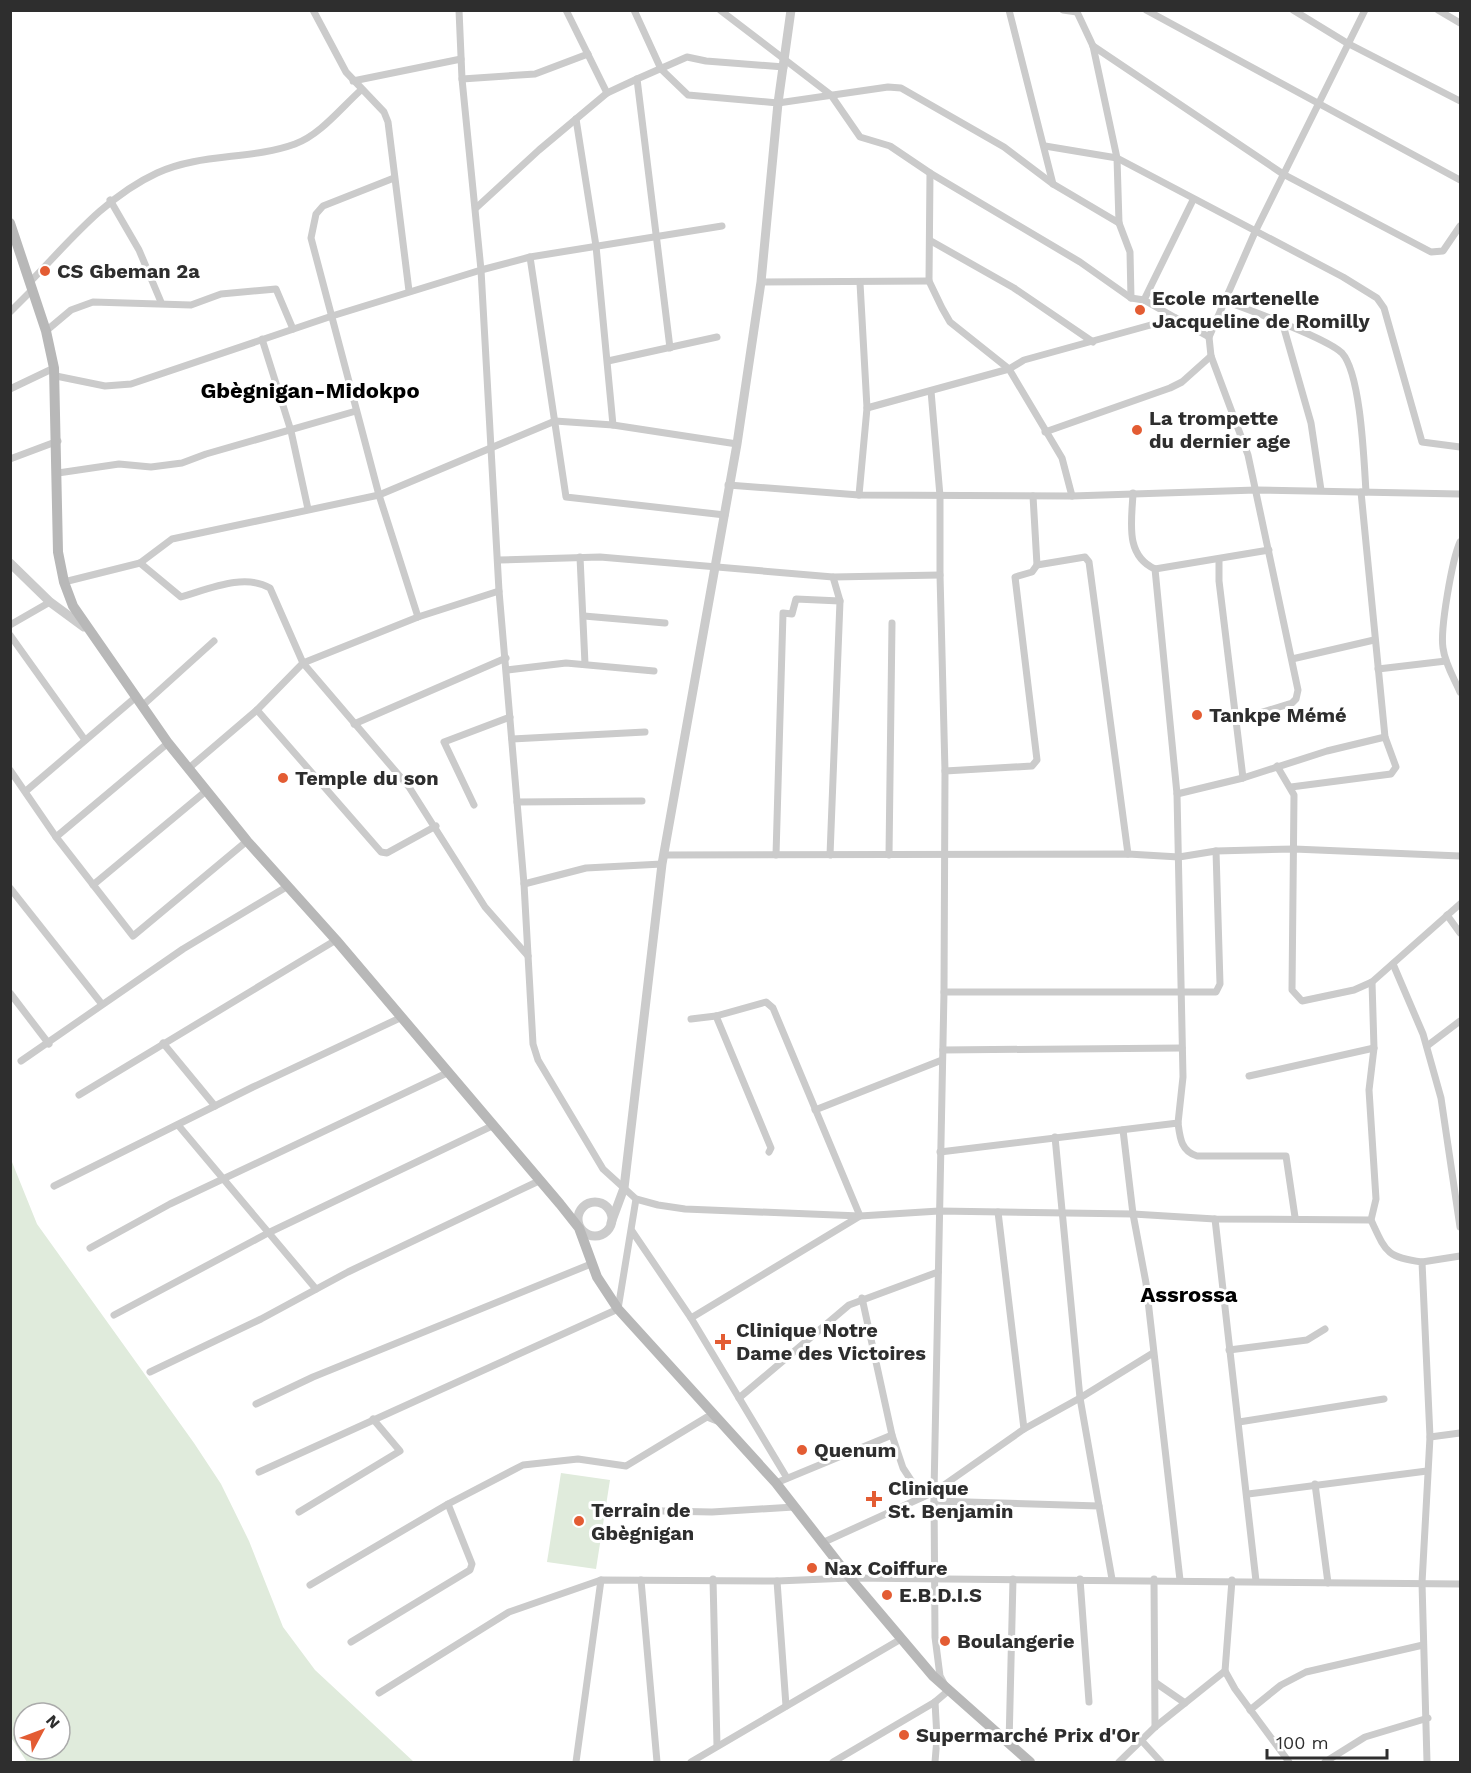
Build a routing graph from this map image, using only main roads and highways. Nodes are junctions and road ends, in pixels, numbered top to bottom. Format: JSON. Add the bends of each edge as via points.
{"nodes":[{"id":1,"x":10,"y":223,"type":"edge"},
{"id":2,"x":1030,"y":1762,"type":"edge"}],
"edges":[{"from":1,"to":2,"type":"main road","via":[[46,331],[55,372],[57,529],[64,582],[84,627],[168,743],[247,841],[336,940],[579,1228],[603,1289],[618,1309],[776,1484],[850,1578],[948,1691]]}]}
